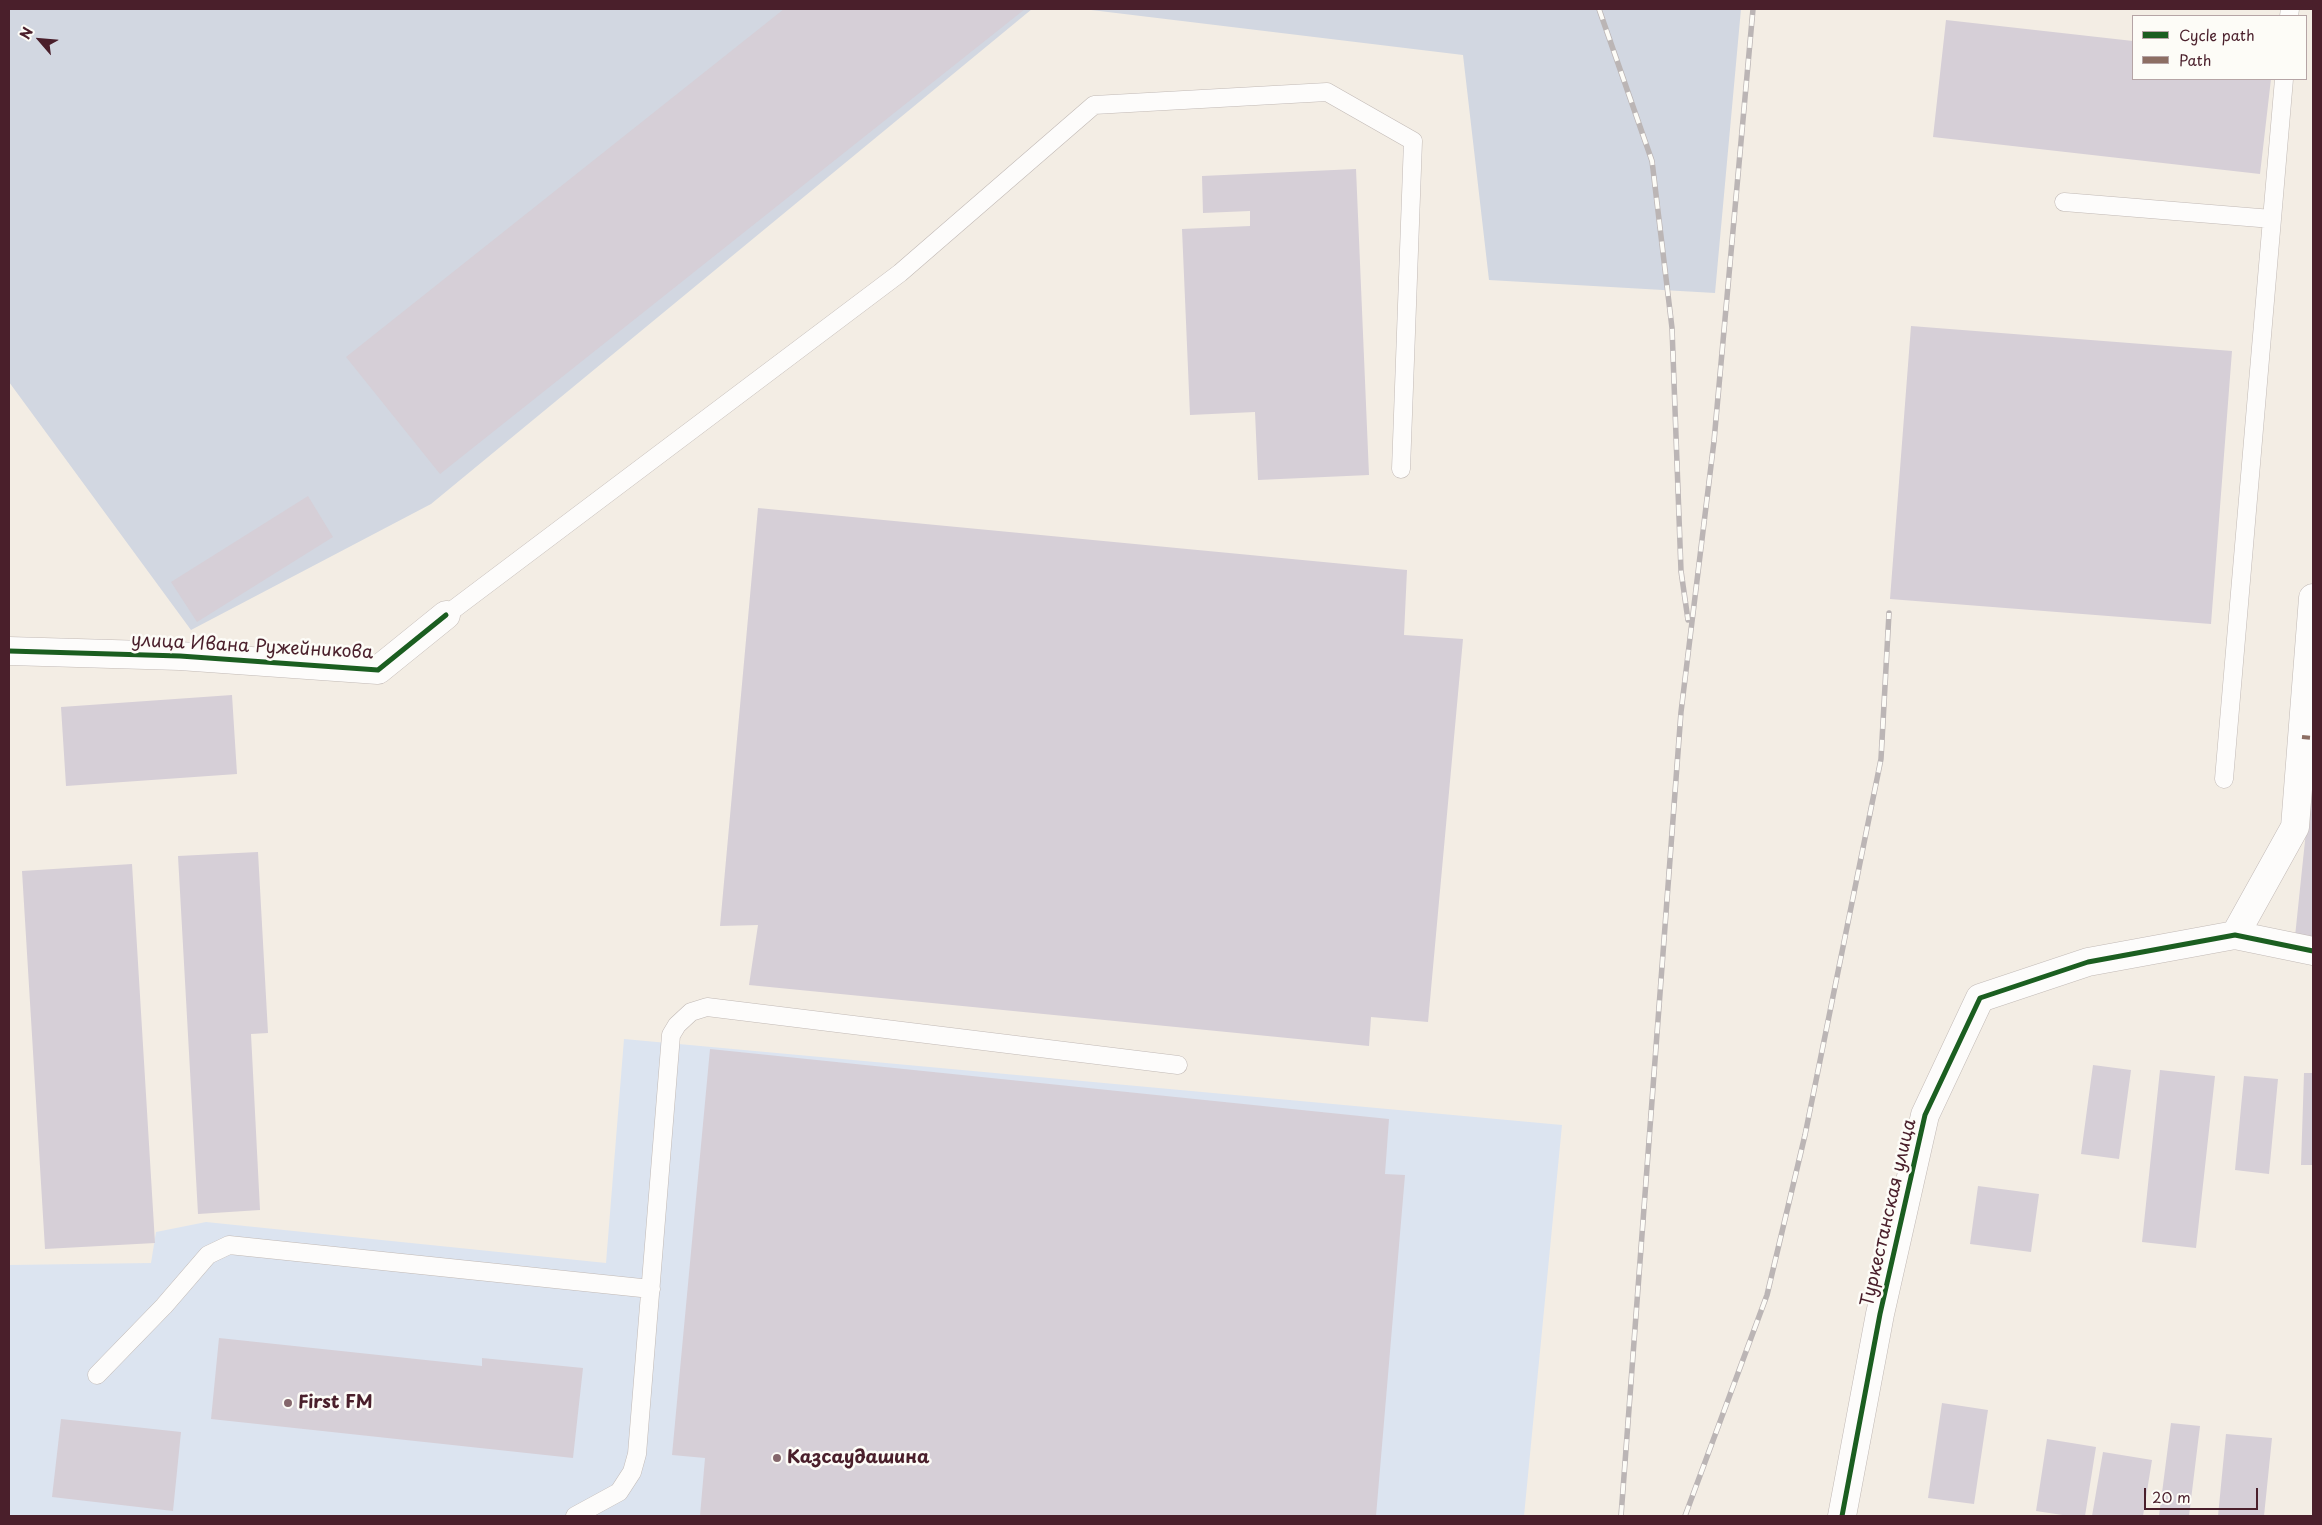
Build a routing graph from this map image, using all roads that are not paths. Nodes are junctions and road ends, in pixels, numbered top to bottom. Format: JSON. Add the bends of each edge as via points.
{"nodes":[{"id":1,"x":2284,"y":80,"type":"edge"},
{"id":2,"x":2064,"y":202,"type":"dead end"},
{"id":3,"x":2272,"y":219,"type":"junction"},
{"id":4,"x":1401,"y":469,"type":"dead end"},
{"id":5,"x":2313,"y":598,"type":"edge"},
{"id":6,"x":446,"y":615,"type":"joint"},
{"id":7,"x":9,"y":651,"type":"edge"},
{"id":8,"x":2224,"y":779,"type":"dead end"},
{"id":9,"x":2236,"y":935,"type":"junction"},
{"id":10,"x":2313,"y":951,"type":"edge"},
{"id":11,"x":1178,"y":1065,"type":"dead end"},
{"id":12,"x":651,"y":1289,"type":"junction"},
{"id":13,"x":97,"y":1375,"type":"dead end"},
{"id":14,"x":575,"y":1516,"type":"edge"},
{"id":15,"x":1842,"y":1516,"type":"edge"}],
"edges":[{"from":1,"to":3,"type":"lane"},
{"from":2,"to":3,"type":"lane"},
{"from":3,"to":8,"type":"lane"},
{"from":4,"to":6,"type":"lane","via":[[1413,141],[1327,92],[1094,105],[900,273]]},
{"from":5,"to":9,"type":"street","via":[[2295,827]]},
{"from":6,"to":7,"type":"street","name":"улица Ивана Ружейникова","via":[[378,670],[180,656]]},
{"from":9,"to":10,"type":"street","name":"Туркестанская улица"},
{"from":9,"to":15,"type":"street","name":"Туркестанская улица","via":[[2088,962],[1980,998],[1925,1115],[1880,1314]]},
{"from":11,"to":12,"type":"lane","via":[[706,1007],[691,1012],[671,1034]]},
{"from":12,"to":13,"type":"lane","via":[[229,1245],[208,1255]]},
{"from":12,"to":14,"type":"lane","via":[[637,1454],[632,1472],[619,1492]]}]}
